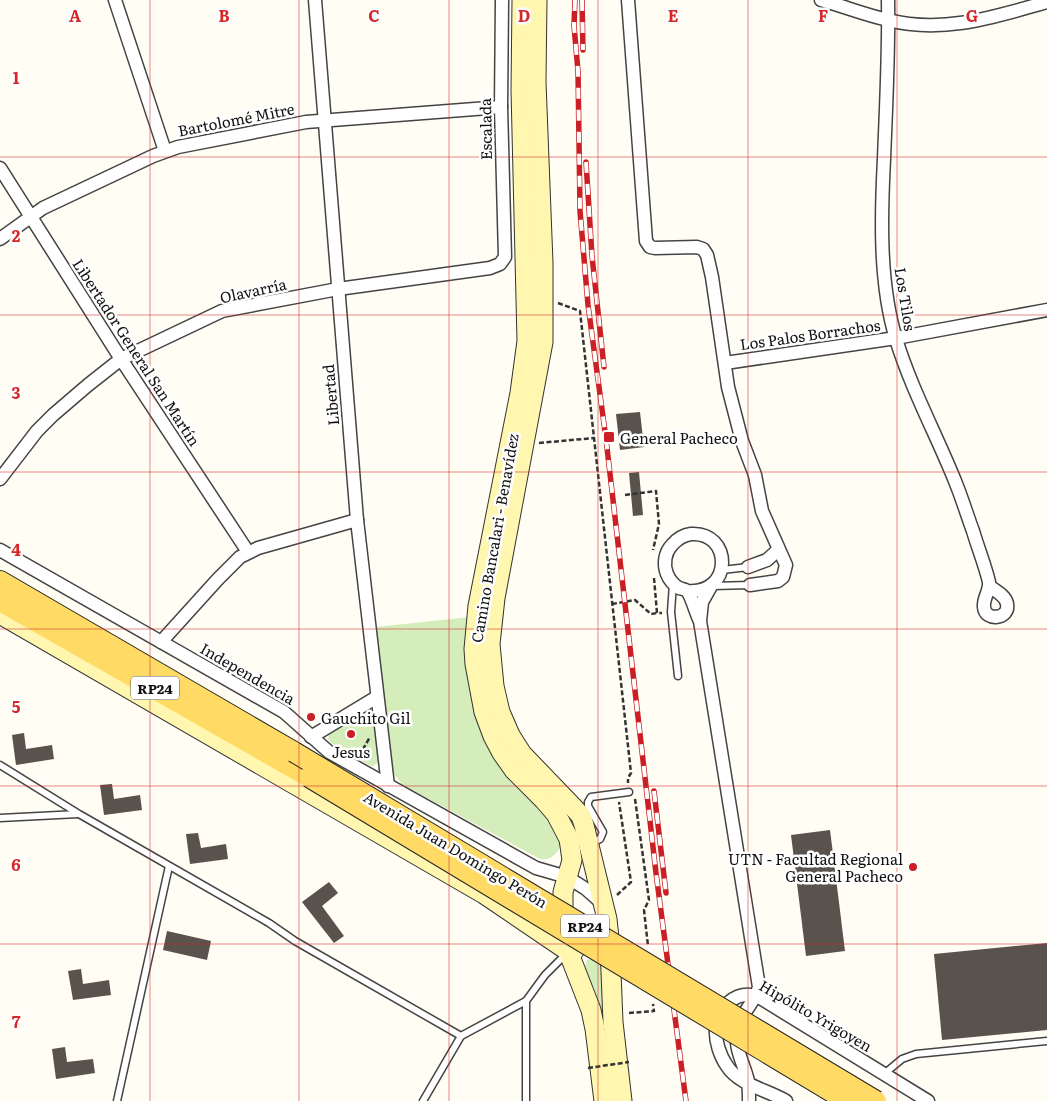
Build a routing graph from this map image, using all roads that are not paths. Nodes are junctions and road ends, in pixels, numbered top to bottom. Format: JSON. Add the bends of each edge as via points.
{"nodes":[{"id":1,"x":115,"y":0,"type":"edge"},
{"id":2,"x":315,"y":0,"type":"edge"},
{"id":3,"x":502,"y":0,"type":"edge"},
{"id":4,"x":522,"y":0,"type":"edge"},
{"id":5,"x":537,"y":0,"type":"edge"},
{"id":6,"x":628,"y":0,"type":"edge"},
{"id":7,"x":821,"y":0,"type":"edge"},
{"id":8,"x":888,"y":0,"type":"edge"},
{"id":9,"x":1047,"y":2,"type":"edge"},
{"id":10,"x":888,"y":21,"type":"junction"},
{"id":11,"x":501,"y":107,"type":"junction"},
{"id":12,"x":325,"y":120,"type":"junction"},
{"id":13,"x":165,"y":151,"type":"junction"},
{"id":14,"x":0,"y":168,"type":"edge"},
{"id":15,"x":30,"y":216,"type":"junction"},
{"id":16,"x":0,"y":239,"type":"edge"},
{"id":17,"x":504,"y":256,"type":"joint"},
{"id":18,"x":338,"y":289,"type":"junction"},
{"id":19,"x":1047,"y":310,"type":"edge"},
{"id":20,"x":896,"y":338,"type":"junction"},
{"id":21,"x":121,"y":359,"type":"junction"},
{"id":22,"x":725,"y":363,"type":"junction"},
{"id":23,"x":0,"y":479,"type":"edge"},
{"id":24,"x":357,"y":520,"type":"junction"},
{"id":25,"x":0,"y":550,"type":"edge"},
{"id":26,"x":778,"y":550,"type":"junction"},
{"id":27,"x":248,"y":552,"type":"junction"},
{"id":28,"x":748,"y":567,"type":"joint"},
{"id":29,"x":722,"y":570,"type":"junction"},
{"id":30,"x":0,"y":581,"type":"edge"},
{"id":31,"x":673,"y":583,"type":"junction"},
{"id":32,"x":750,"y":585,"type":"joint"},
{"id":33,"x":711,"y":586,"type":"junction"},
{"id":34,"x":989,"y":586,"type":"dead end"},
{"id":35,"x":687,"y":591,"type":"junction"},
{"id":36,"x":0,"y":601,"type":"edge"},
{"id":37,"x":0,"y":614,"type":"edge"},
{"id":38,"x":700,"y":621,"type":"junction"},
{"id":39,"x":161,"y":642,"type":"junction"},
{"id":40,"x":678,"y":676,"type":"dead end"},
{"id":41,"x":377,"y":697,"type":"junction"},
{"id":42,"x":311,"y":737,"type":"junction"},
{"id":43,"x":0,"y":765,"type":"edge"},
{"id":44,"x":388,"y":786,"type":"junction"},
{"id":45,"x":632,"y":792,"type":"road end"},
{"id":46,"x":79,"y":814,"type":"junction"},
{"id":47,"x":0,"y":818,"type":"edge"},
{"id":48,"x":589,"y":844,"type":"junction"},
{"id":49,"x":169,"y":866,"type":"junction"},
{"id":50,"x":567,"y":877,"type":"junction"},
{"id":51,"x":604,"y":906,"type":"junction"},
{"id":52,"x":568,"y":951,"type":"junction"},
{"id":53,"x":610,"y":951,"type":"junction"},
{"id":54,"x":757,"y":996,"type":"junction"},
{"id":55,"x":526,"y":1001,"type":"junction"},
{"id":56,"x":460,"y":1036,"type":"junction"},
{"id":57,"x":1047,"y":1041,"type":"edge"},
{"id":58,"x":884,"y":1074,"type":"junction"},
{"id":59,"x":748,"y":1083,"type":"junction"},
{"id":60,"x":116,"y":1101,"type":"edge"},
{"id":61,"x":423,"y":1101,"type":"edge"},
{"id":62,"x":526,"y":1101,"type":"edge"},
{"id":63,"x":604,"y":1101,"type":"edge"},
{"id":64,"x":622,"y":1101,"type":"edge"},
{"id":65,"x":749,"y":1101,"type":"edge"},
{"id":66,"x":786,"y":1101,"type":"edge"},
{"id":67,"x":847,"y":1101,"type":"edge"},
{"id":68,"x":876,"y":1101,"type":"edge"},
{"id":69,"x":928,"y":1101,"type":"edge"}],
"edges":[{"from":1,"to":13,"type":"street"},
{"from":2,"to":12,"type":"street","name":"Libertad"},
{"from":3,"to":11,"type":"street","name":"Escalada"},
{"from":4,"to":50,"type":"main road","name":"Camino Bancalari - Benavídez","via":[[527,340],[520,394],[478,606],[474,649],[480,695],[493,736],[514,770],[556,814],[569,839],[572,860]]},
{"from":5,"to":48,"type":"main road","name":"Camino Bancalari - Benavídez","via":[[536,82],[544,332],[493,612],[490,644],[494,686],[510,735],[522,754],[580,816]]},
{"from":6,"to":22,"type":"street","via":[[646,241],[655,248],[697,247],[707,255]]},
{"from":7,"to":10,"type":"street"},
{"from":8,"to":10,"type":"street","name":"Los Tilos"},
{"from":9,"to":10,"type":"street","via":[[987,20],[954,25],[929,26]]},
{"from":10,"to":20,"type":"street","name":"Los Tilos","via":[[881,243]]},
{"from":11,"to":12,"type":"street","name":"Bartolomé Mitre"},
{"from":11,"to":17,"type":"street","name":"Escalada"},
{"from":12,"to":13,"type":"street","name":"Bartolomé Mitre"},
{"from":12,"to":18,"type":"street","name":"Libertad"},
{"from":13,"to":15,"type":"street","name":"Bartolomé Mitre"},
{"from":14,"to":15,"type":"street","name":"Libertador General San Martín"},
{"from":15,"to":16,"type":"street","name":"Bartolomé Mitre"},
{"from":15,"to":21,"type":"street","name":"Libertador General San Martín"},
{"from":17,"to":18,"type":"street","name":"Olavarría","via":[[500,264],[490,268]]},
{"from":18,"to":21,"type":"street","name":"Olavarría","via":[[222,311]]},
{"from":18,"to":24,"type":"street","name":"Libertad"},
{"from":19,"to":20,"type":"street","name":"Los Palos Borrachos"},
{"from":20,"to":22,"type":"street","name":"Los Palos Borrachos"},
{"from":20,"to":34,"type":"street","name":"Los Tilos","via":[[956,482]]},
{"from":21,"to":23,"type":"street","name":"Olavarría","via":[[53,415]]},
{"from":21,"to":27,"type":"street","name":"Libertador General San Martín"},
{"from":22,"to":26,"type":"street","via":[[742,441],[755,475],[762,511]]},
{"from":24,"to":27,"type":"street"},
{"from":24,"to":41,"type":"street","name":"Libertad"},
{"from":25,"to":39,"type":"street","name":"Independencia"},
{"from":26,"to":28,"type":"street","via":[[767,560]]},
{"from":26,"to":32,"type":"street","via":[[786,565],[783,577],[778,581]]},
{"from":27,"to":39,"type":"street","via":[[218,578]]},
{"from":28,"to":29,"type":"lane"},
{"from":29,"to":31,"type":"street","via":[[723,561],[715,543],[697,534],[687,535],[670,546],[666,555],[667,574]]},
{"from":29,"to":33,"type":"street"},
{"from":30,"to":68,"type":"main road","name":"Avenida Juan Domingo Perón","number":"RP24","bridge":true,"via":[[294,752]]},
{"from":31,"to":35,"type":"street"},
{"from":31,"to":40,"type":"lane","via":[[671,612]]},
{"from":32,"to":33,"type":"lane"},
{"from":33,"to":35,"type":"street","via":[[696,592]]},
{"from":33,"to":38,"type":"street","via":[[702,602]]},
{"from":35,"to":38,"type":"street"},
{"from":36,"to":67,"type":"main road","number":"RP24","bridge":true,"via":[[309,777]]},
{"from":37,"to":52,"type":"main road","via":[[484,894]]},
{"from":38,"to":54,"type":"street","via":[[758,974]]},
{"from":39,"to":42,"type":"street","name":"Independencia","via":[[284,712]]},
{"from":41,"to":42,"type":"street"},
{"from":41,"to":44,"type":"street","name":"Libertad"},
{"from":42,"to":44,"type":"street","name":"Independencia","via":[[329,752]]},
{"from":43,"to":46,"type":"lane"},
{"from":44,"to":50,"type":"street","name":"Independencia","via":[[536,868]]},
{"from":45,"to":48,"type":"lane","via":[[591,798],[588,806],[603,832],[600,839]]},
{"from":46,"to":47,"type":"lane"},
{"from":46,"to":49,"type":"lane"},
{"from":48,"to":51,"type":"main road","name":"Camino Bancalari - Benavídez"},
{"from":49,"to":56,"type":"lane"},
{"from":49,"to":60,"type":"lane"},
{"from":50,"to":51,"type":"street","name":"Independencia"},
{"from":50,"to":52,"type":"main road","name":"Camino Bancalari - Benavídez","via":[[562,902]]},
{"from":51,"to":53,"type":"main road","name":"Camino Bancalari - Benavídez"},
{"from":52,"to":53,"type":"main road"},
{"from":52,"to":55,"type":"lane"},
{"from":52,"to":63,"type":"main road","name":"Camino Bancalari - Benavídez","via":[[591,1010]]},
{"from":53,"to":64,"type":"main road","name":"Camino Bancalari - Benavídez","via":[[612,1015]]},
{"from":54,"to":58,"type":"street","name":"Hipólito Yrigoyen"},
{"from":54,"to":59,"type":"street","via":[[738,1028],[738,1050]]},
{"from":54,"to":59,"type":"street","name":"Hipólito Yrigoyen","via":[[748,994],[728,1002],[720,1013],[716,1029],[718,1046],[727,1066]]},
{"from":55,"to":56,"type":"lane"},
{"from":55,"to":62,"type":"lane"},
{"from":56,"to":61,"type":"lane"},
{"from":57,"to":58,"type":"lane","via":[[916,1054],[902,1059]]},
{"from":58,"to":69,"type":"street","name":"Hipólito Yrigoyen"},
{"from":59,"to":65,"type":"street"},
{"from":59,"to":66,"type":"street","name":"Hipólito Yrigoyen"}]}
